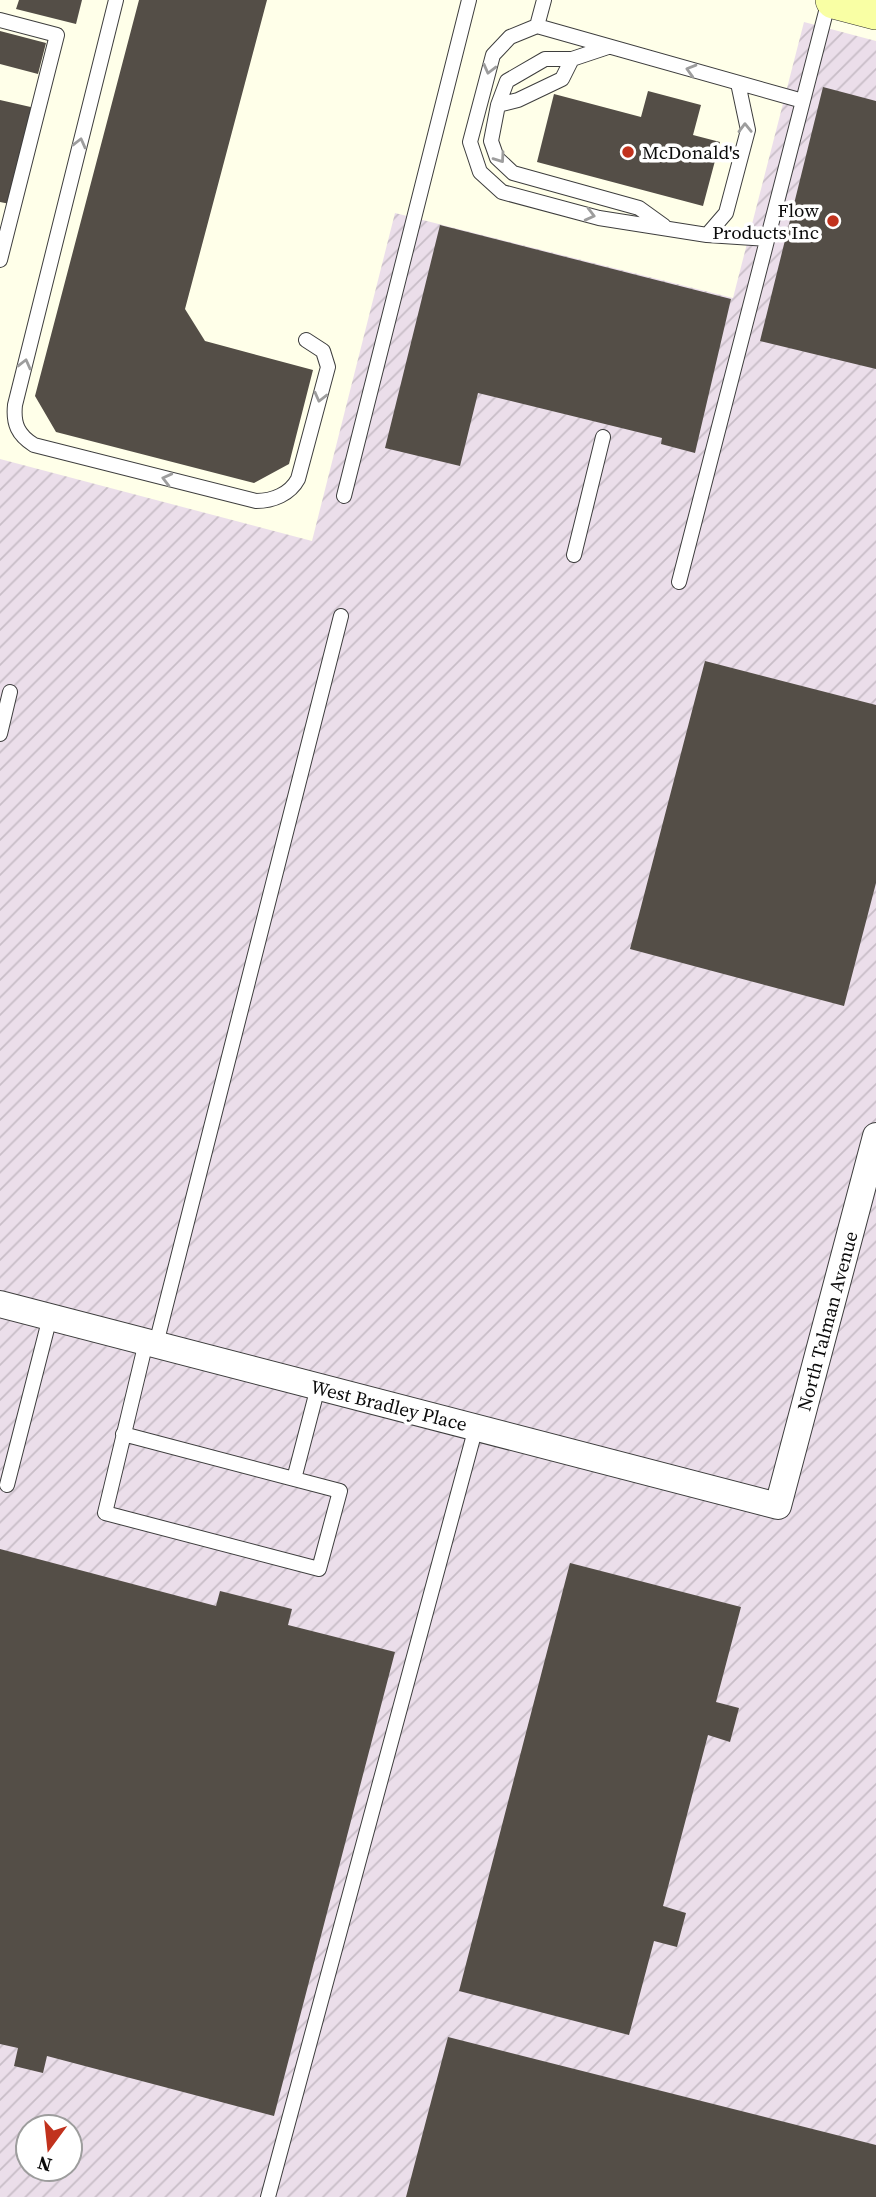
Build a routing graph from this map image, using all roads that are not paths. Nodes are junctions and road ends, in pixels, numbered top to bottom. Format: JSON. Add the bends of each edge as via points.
{"nodes":[{"id":1,"x":116,"y":0,"type":"edge"},
{"id":2,"x":468,"y":0,"type":"edge"},
{"id":3,"x":544,"y":0,"type":"edge"},
{"id":4,"x":854,"y":4,"type":"edge"},
{"id":5,"x":0,"y":20,"type":"edge"},
{"id":6,"x":537,"y":26,"type":"junction"},
{"id":7,"x":608,"y":47,"type":"junction"},
{"id":8,"x":572,"y":59,"type":"junction"},
{"id":9,"x":737,"y":83,"type":"junction"},
{"id":10,"x":803,"y":101,"type":"junction"},
{"id":11,"x":498,"y":106,"type":"junction"},
{"id":12,"x":668,"y":229,"type":"junction"},
{"id":13,"x":707,"y":235,"type":"junction"},
{"id":14,"x":767,"y":239,"type":"junction"},
{"id":15,"x":0,"y":260,"type":"edge"},
{"id":16,"x":306,"y":340,"type":"dead end"},
{"id":17,"x":603,"y":437,"type":"dead end"},
{"id":18,"x":344,"y":496,"type":"dead end"},
{"id":19,"x":574,"y":555,"type":"dead end"},
{"id":20,"x":679,"y":582,"type":"dead end"},
{"id":21,"x":341,"y":616,"type":"dead end"},
{"id":22,"x":10,"y":692,"type":"dead end"},
{"id":23,"x":0,"y":734,"type":"edge"},
{"id":24,"x":876,"y":1136,"type":"edge"},
{"id":25,"x":0,"y":1304,"type":"edge"},
{"id":26,"x":50,"y":1317,"type":"junction"},
{"id":27,"x":151,"y":1343,"type":"junction"},
{"id":28,"x":318,"y":1387,"type":"junction"},
{"id":29,"x":476,"y":1427,"type":"junction"},
{"id":30,"x":123,"y":1434,"type":"junction"},
{"id":31,"x":294,"y":1479,"type":"junction"},
{"id":32,"x":8,"y":1485,"type":"dead end"},
{"id":33,"x":778,"y":1506,"type":"joint"},
{"id":34,"x":268,"y":2197,"type":"edge"}],
"edges":[{"from":16,"to":1,"type":"lane","one_way":true,"via":[[323,351],[328,367],[298,479],[274,498],[256,501],[34,445],[18,430],[15,405]]},
{"from":2,"to":18,"type":"lane"},
{"from":3,"to":6,"type":"lane"},
{"from":4,"to":10,"type":"lane"},
{"from":5,"to":15,"type":"lane","via":[[57,35]]},
{"from":6,"to":7,"type":"lane"},
{"from":6,"to":12,"type":"lane","one_way":true,"via":[[510,37],[493,55],[470,142],[480,172],[502,192],[599,218]]},
{"from":7,"to":8,"type":"lane"},
{"from":9,"to":7,"type":"lane","one_way":true},
{"from":8,"to":11,"type":"lane","via":[[562,79]]},
{"from":8,"to":11,"type":"lane","via":[[545,59],[507,81]]},
{"from":9,"to":10,"type":"lane"},
{"from":13,"to":9,"type":"lane","one_way":true,"via":[[726,213],[748,130]]},
{"from":10,"to":14,"type":"lane"},
{"from":11,"to":12,"type":"lane","one_way":true,"via":[[491,141],[497,158],[513,173],[639,208]]},
{"from":12,"to":13,"type":"lane"},
{"from":13,"to":14,"type":"lane"},
{"from":14,"to":20,"type":"lane"},
{"from":17,"to":19,"type":"lane"},
{"from":21,"to":27,"type":"lane"},
{"from":22,"to":23,"type":"lane"},
{"from":24,"to":33,"type":"street","name":"North Talman Avenue"},
{"from":25,"to":26,"type":"street","name":"West Bradley Place"},
{"from":26,"to":27,"type":"street","name":"West Bradley Place"},
{"from":26,"to":32,"type":"lane"},
{"from":27,"to":28,"type":"street","name":"West Bradley Place"},
{"from":27,"to":30,"type":"lane"},
{"from":28,"to":29,"type":"street","name":"West Bradley Place"},
{"from":28,"to":31,"type":"lane"},
{"from":29,"to":33,"type":"street","name":"West Bradley Place"},
{"from":29,"to":34,"type":"lane"},
{"from":30,"to":31,"type":"lane"},
{"from":30,"to":31,"type":"lane","via":[[105,1513],[319,1569],[340,1491]]}]}
